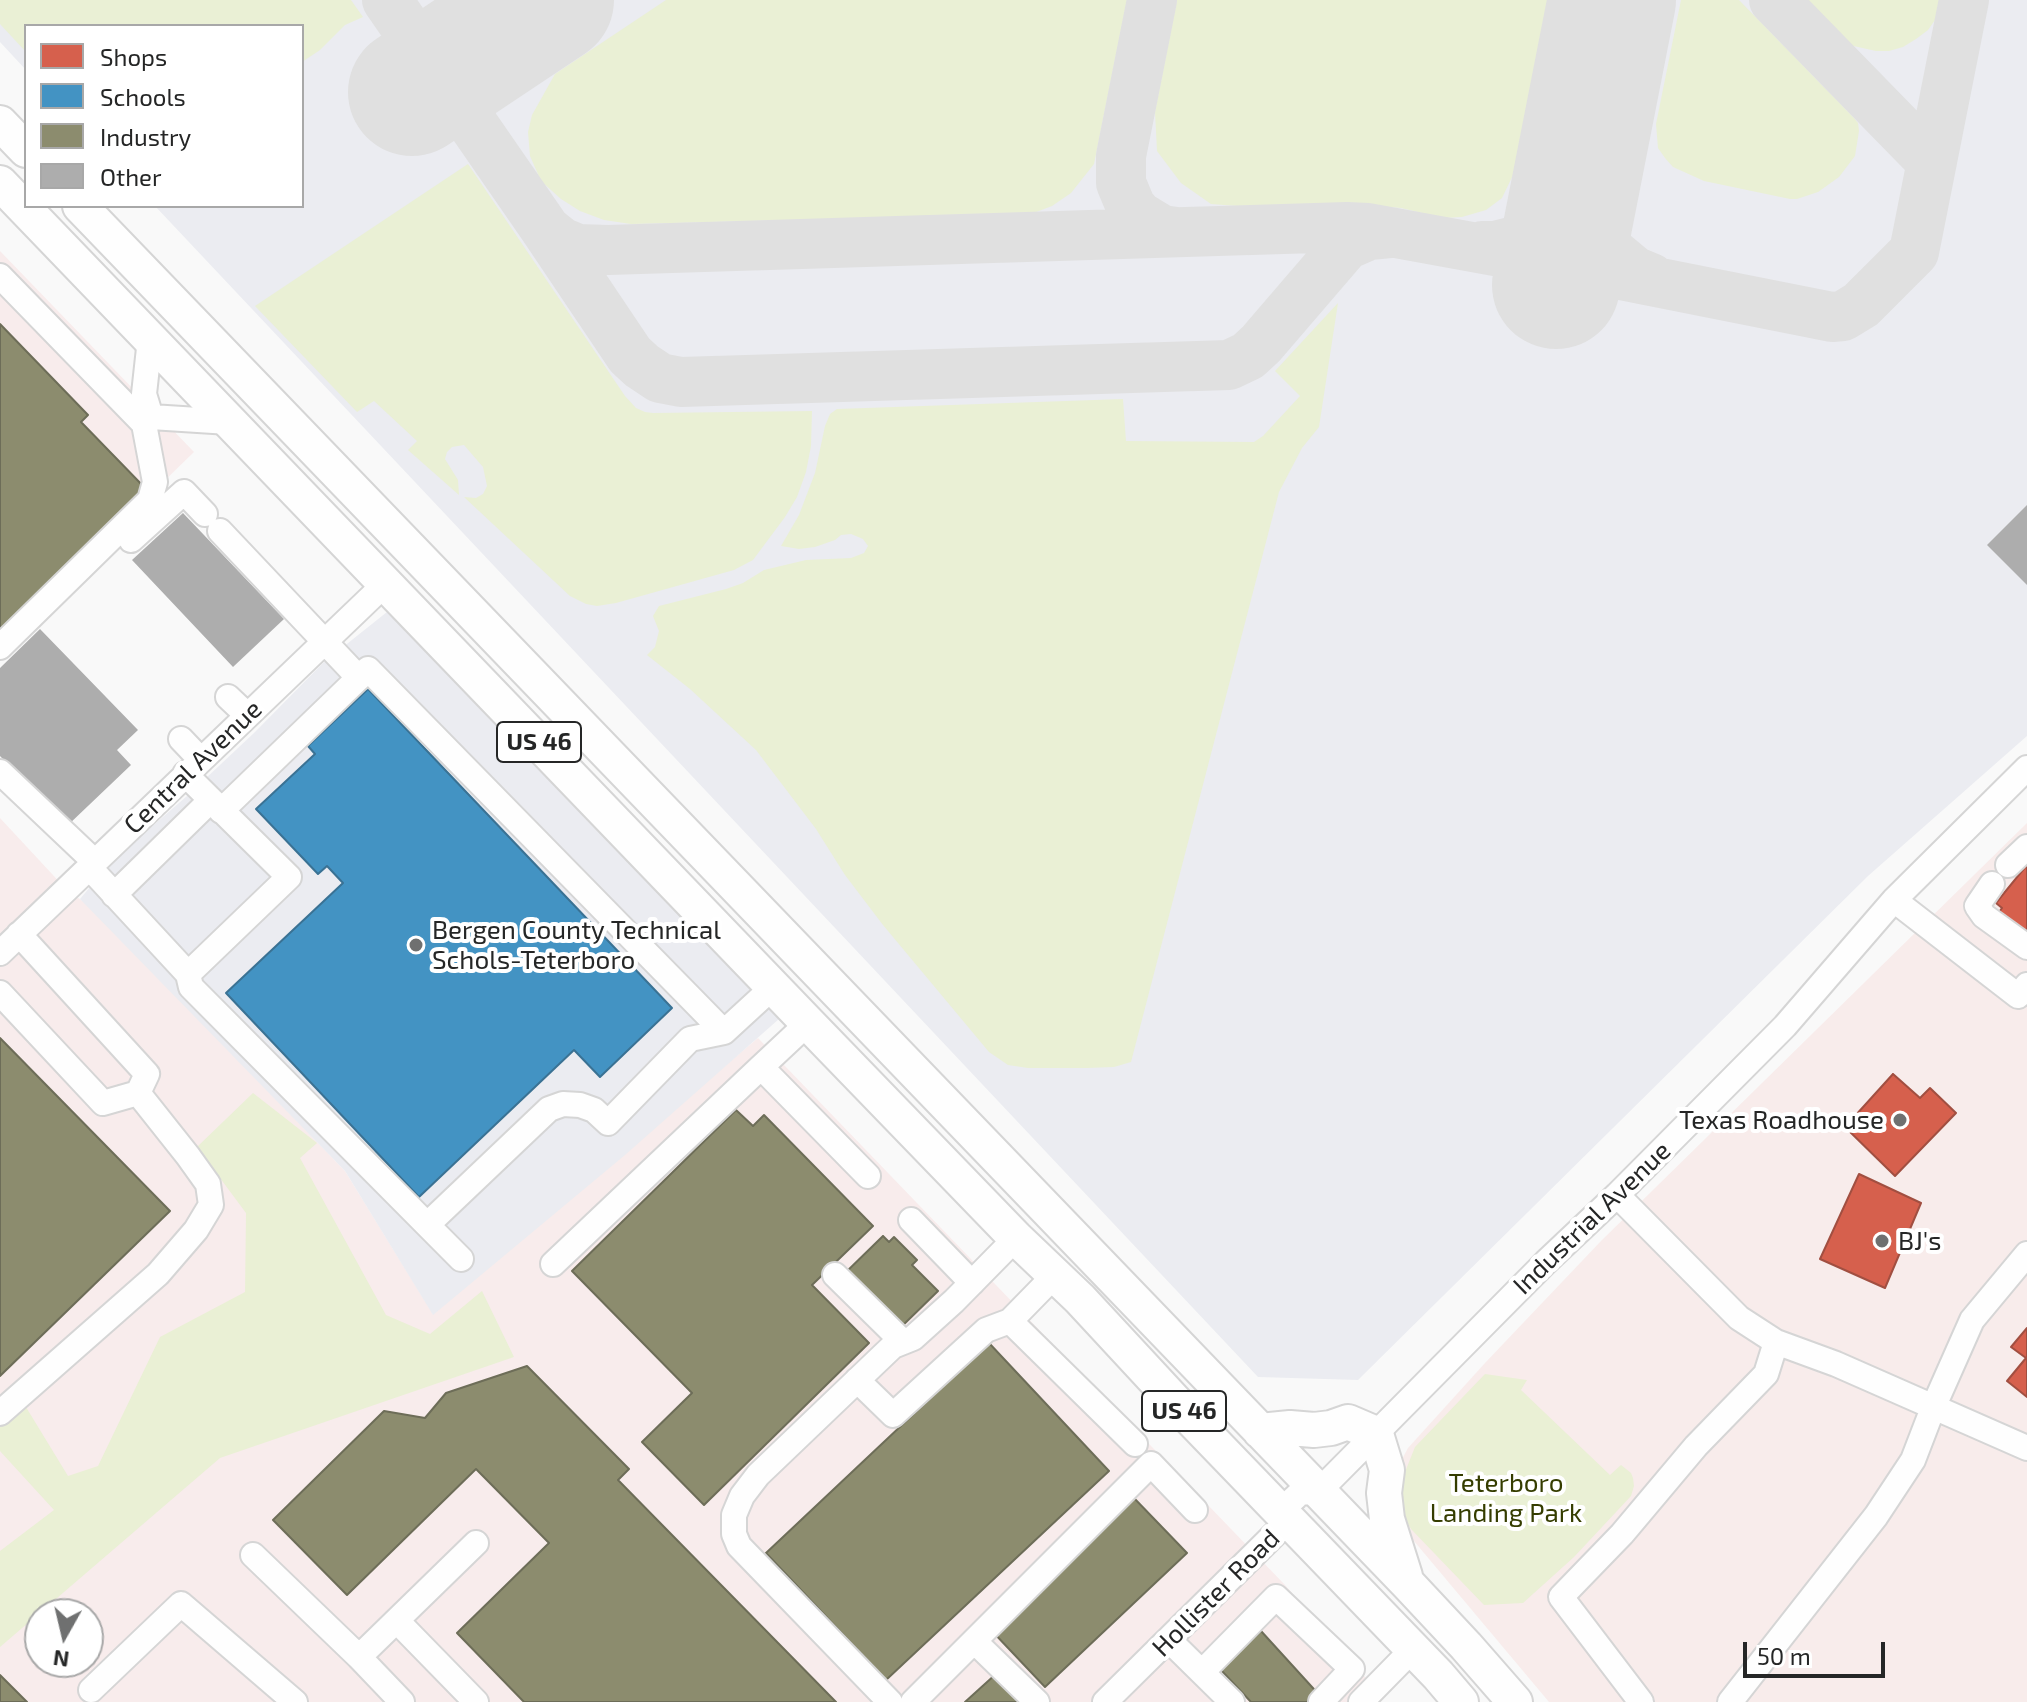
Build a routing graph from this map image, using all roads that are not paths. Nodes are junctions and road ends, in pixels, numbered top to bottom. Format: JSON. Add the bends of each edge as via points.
{"nodes":[{"id":1,"x":0,"y":123,"type":"edge"},
{"id":2,"x":24,"y":148,"type":"edge"},
{"id":3,"x":0,"y":149,"type":"edge"},
{"id":4,"x":24,"y":171,"type":"edge"},
{"id":5,"x":0,"y":183,"type":"edge"},
{"id":6,"x":24,"y":208,"type":"edge"},
{"id":7,"x":24,"y":208,"type":"edge"},
{"id":8,"x":71,"y":208,"type":"edge"},
{"id":9,"x":82,"y":208,"type":"edge"},
{"id":10,"x":113,"y":240,"type":"junction"},
{"id":11,"x":0,"y":276,"type":"edge"},
{"id":12,"x":150,"y":339,"type":"junction"},
{"id":13,"x":147,"y":420,"type":"junction"},
{"id":14,"x":229,"y":422,"type":"junction"},
{"id":15,"x":102,"y":567,"type":"dead end"},
{"id":16,"x":386,"y":583,"type":"junction"},
{"id":17,"x":324,"y":641,"type":"junction"},
{"id":18,"x":0,"y":647,"type":"edge"},
{"id":19,"x":359,"y":678,"type":"junction"},
{"id":20,"x":228,"y":697,"type":"dead end"},
{"id":21,"x":247,"y":715,"type":"junction"},
{"id":22,"x":181,"y":739,"type":"dead end"},
{"id":23,"x":193,"y":767,"type":"junction"},
{"id":24,"x":2027,"y":768,"type":"edge"},
{"id":25,"x":0,"y":772,"type":"edge"},
{"id":26,"x":216,"y":806,"type":"junction"},
{"id":27,"x":2027,"y":847,"type":"edge"},
{"id":28,"x":92,"y":864,"type":"junction"},
{"id":29,"x":2008,"y":865,"type":"dead end"},
{"id":30,"x":1992,"y":884,"type":"dead end"},
{"id":31,"x":114,"y":895,"type":"junction"},
{"id":32,"x":1894,"y":900,"type":"junction"},
{"id":33,"x":19,"y":934,"type":"junction"},
{"id":34,"x":2027,"y":947,"type":"edge"},
{"id":35,"x":0,"y":953,"type":"edge"},
{"id":36,"x":188,"y":974,"type":"junction"},
{"id":37,"x":773,"y":987,"type":"junction"},
{"id":38,"x":0,"y":993,"type":"edge"},
{"id":39,"x":2024,"y":995,"type":"edge"},
{"id":40,"x":808,"y":1023,"type":"junction"},
{"id":41,"x":724,"y":1032,"type":"junction"},
{"id":42,"x":761,"y":1067,"type":"junction"},
{"id":43,"x":138,"y":1093,"type":"junction"},
{"id":44,"x":868,"y":1176,"type":"dead end"},
{"id":45,"x":1617,"y":1195,"type":"junction"},
{"id":46,"x":911,"y":1220,"type":"dead end"},
{"id":47,"x":428,"y":1224,"type":"junction"},
{"id":48,"x":1016,"y":1238,"type":"junction"},
{"id":49,"x":2027,"y":1254,"type":"edge"},
{"id":50,"x":461,"y":1259,"type":"dead end"},
{"id":51,"x":553,"y":1264,"type":"dead end"},
{"id":52,"x":835,"y":1275,"type":"dead end"},
{"id":53,"x":1055,"y":1275,"type":"junction"},
{"id":54,"x":972,"y":1283,"type":"junction"},
{"id":55,"x":1080,"y":1299,"type":"junction"},
{"id":56,"x":1010,"y":1321,"type":"junction"},
{"id":57,"x":903,"y":1342,"type":"junction"},
{"id":58,"x":1776,"y":1342,"type":"junction"},
{"id":59,"x":857,"y":1380,"type":"junction"},
{"id":60,"x":1933,"y":1408,"type":"junction"},
{"id":61,"x":0,"y":1413,"type":"edge"},
{"id":62,"x":1260,"y":1431,"type":"junction"},
{"id":63,"x":1376,"y":1434,"type":"junction"},
{"id":64,"x":2021,"y":1441,"type":"edge"},
{"id":65,"x":1135,"y":1444,"type":"dead end"},
{"id":66,"x":1319,"y":1491,"type":"junction"},
{"id":67,"x":1195,"y":1510,"type":"dead end"},
{"id":68,"x":1289,"y":1520,"type":"junction"},
{"id":69,"x":476,"y":1543,"type":"dead end"},
{"id":70,"x":253,"y":1555,"type":"dead end"},
{"id":71,"x":1338,"y":1570,"type":"junction"},
{"id":72,"x":1408,"y":1584,"type":"junction"},
{"id":73,"x":397,"y":1621,"type":"junction"},
{"id":74,"x":1169,"y":1640,"type":"junction"},
{"id":75,"x":974,"y":1641,"type":"junction"},
{"id":76,"x":1413,"y":1649,"type":"junction"},
{"id":77,"x":359,"y":1657,"type":"junction"},
{"id":78,"x":1202,"y":1672,"type":"junction"},
{"id":79,"x":91,"y":1690,"type":"dead end"},
{"id":80,"x":295,"y":1702,"type":"edge"},
{"id":81,"x":402,"y":1702,"type":"edge"},
{"id":82,"x":476,"y":1702,"type":"edge"},
{"id":83,"x":890,"y":1702,"type":"edge"},
{"id":84,"x":913,"y":1702,"type":"edge"},
{"id":85,"x":1037,"y":1702,"type":"edge"},
{"id":86,"x":1105,"y":1702,"type":"edge"},
{"id":87,"x":1232,"y":1702,"type":"edge"},
{"id":88,"x":1321,"y":1702,"type":"edge"},
{"id":89,"x":1361,"y":1702,"type":"edge"},
{"id":90,"x":1461,"y":1702,"type":"edge"},
{"id":91,"x":1515,"y":1702,"type":"edge"},
{"id":92,"x":1641,"y":1702,"type":"edge"},
{"id":93,"x":1730,"y":1702,"type":"edge"}],
"edges":[{"from":1,"to":2,"type":"highway"},
{"from":3,"to":4,"type":"highway"},
{"from":5,"to":6,"type":"highway","number":"US 46"},
{"from":7,"to":12,"type":"highway","number":"US 46"},
{"from":8,"to":10,"type":"highway"},
{"from":9,"to":10,"type":"highway","number":"US 46"},
{"from":10,"to":62,"type":"highway","number":"US 46"},
{"from":11,"to":13,"type":"street"},
{"from":12,"to":13,"type":"street"},
{"from":12,"to":14,"type":"highway","number":"US 46"},
{"from":13,"to":14,"type":"street"},
{"from":13,"to":18,"type":"street","via":[[155,482],[150,500]]},
{"from":14,"to":16,"type":"highway","number":"US 46"},
{"from":15,"to":17,"type":"street","via":[[184,492]]},
{"from":16,"to":17,"type":"street","name":"Central Avenue"},
{"from":16,"to":37,"type":"highway","number":"US 46"},
{"from":17,"to":19,"type":"street"},
{"from":17,"to":21,"type":"street","name":"Central Avenue"},
{"from":19,"to":26,"type":"street"},
{"from":19,"to":41,"type":"street","via":[[368,669]]},
{"from":20,"to":21,"type":"street"},
{"from":21,"to":23,"type":"street","name":"Central Avenue"},
{"from":22,"to":23,"type":"street"},
{"from":23,"to":26,"type":"street"},
{"from":23,"to":28,"type":"street","name":"Central Avenue"},
{"from":24,"to":32,"type":"street","name":"Industrial Avenue"},
{"from":25,"to":28,"type":"street"},
{"from":26,"to":31,"type":"street"},
{"from":26,"to":36,"type":"street","via":[[289,877]]},
{"from":27,"to":29,"type":"street"},
{"from":28,"to":31,"type":"street"},
{"from":28,"to":33,"type":"street","name":"Central Avenue"},
{"from":30,"to":34,"type":"street","via":[[1977,906]]},
{"from":31,"to":36,"type":"street"},
{"from":32,"to":39,"type":"street"},
{"from":32,"to":45,"type":"street","name":"Industrial Avenue","via":[[1785,1026]]},
{"from":33,"to":35,"type":"street","name":"Central Avenue"},
{"from":33,"to":43,"type":"street","via":[[147,1074]]},
{"from":36,"to":47,"type":"street","via":[[191,987]]},
{"from":37,"to":40,"type":"highway","number":"US 46"},
{"from":37,"to":41,"type":"street"},
{"from":38,"to":43,"type":"street","via":[[103,1103]]},
{"from":40,"to":42,"type":"street"},
{"from":40,"to":48,"type":"highway","number":"US 46"},
{"from":41,"to":47,"type":"street","via":[[690,1039],[608,1123],[580,1105],[549,1109]]},
{"from":42,"to":44,"type":"street"},
{"from":42,"to":51,"type":"street"},
{"from":43,"to":61,"type":"street","via":[[208,1184],[211,1205],[158,1274]]},
{"from":45,"to":58,"type":"street","via":[[1739,1318]]},
{"from":45,"to":63,"type":"street","name":"Industrial Avenue"},
{"from":46,"to":54,"type":"street"},
{"from":47,"to":50,"type":"street"},
{"from":48,"to":53,"type":"highway","number":"US 46"},
{"from":48,"to":54,"type":"street"},
{"from":49,"to":60,"type":"street","via":[[1972,1320]]},
{"from":52,"to":57,"type":"street"},
{"from":53,"to":55,"type":"highway","number":"US 46"},
{"from":53,"to":56,"type":"street"},
{"from":54,"to":57,"type":"street"},
{"from":55,"to":66,"type":"highway","via":[[1138,1334],[1266,1466],[1290,1482]]},
{"from":55,"to":68,"type":"highway","number":"US 46"},
{"from":56,"to":59,"type":"street","via":[[986,1330],[893,1415]]},
{"from":56,"to":65,"type":"street"},
{"from":57,"to":59,"type":"street"},
{"from":58,"to":60,"type":"street"},
{"from":58,"to":92,"type":"street","via":[[1766,1374],[1561,1597]]},
{"from":59,"to":83,"type":"street","via":[[758,1475],[734,1515],[734,1534],[739,1546]]},
{"from":60,"to":64,"type":"street"},
{"from":60,"to":93,"type":"street","via":[[1913,1460],[1876,1516]]},
{"from":62,"to":63,"type":"highway","via":[[1314,1430],[1348,1422]]},
{"from":62,"to":66,"type":"highway","number":"US 46"},
{"from":63,"to":66,"type":"street","name":"Industrial Avenue"},
{"from":63,"to":72,"type":"highway","via":[[1387,1470],[1387,1519]]},
{"from":66,"to":68,"type":"street","name":"Hollister Road","via":[[1300,1493],[1286,1506]]},
{"from":66,"to":71,"type":"highway","via":[[1323,1516],[1337,1540]]},
{"from":66,"to":72,"type":"highway","number":"US 46"},
{"from":67,"to":75,"type":"street","via":[[1151,1464]]},
{"from":68,"to":71,"type":"highway","number":"US 46"},
{"from":68,"to":74,"type":"street","name":"Hollister Road"},
{"from":69,"to":73,"type":"street"},
{"from":70,"to":77,"type":"street"},
{"from":71,"to":76,"type":"highway","number":"US 46"},
{"from":72,"to":91,"type":"highway","number":"US 46"},
{"from":73,"to":77,"type":"street"},
{"from":73,"to":82,"type":"street"},
{"from":74,"to":78,"type":"street"},
{"from":74,"to":86,"type":"street","name":"Hollister Road"},
{"from":75,"to":84,"type":"street"},
{"from":75,"to":85,"type":"street"},
{"from":76,"to":89,"type":"street"},
{"from":76,"to":90,"type":"highway","number":"US 46"},
{"from":77,"to":81,"type":"street"},
{"from":78,"to":87,"type":"street"},
{"from":78,"to":88,"type":"street","via":[[1276,1597],[1352,1669]]},
{"from":79,"to":80,"type":"street","via":[[181,1604]]}]}
